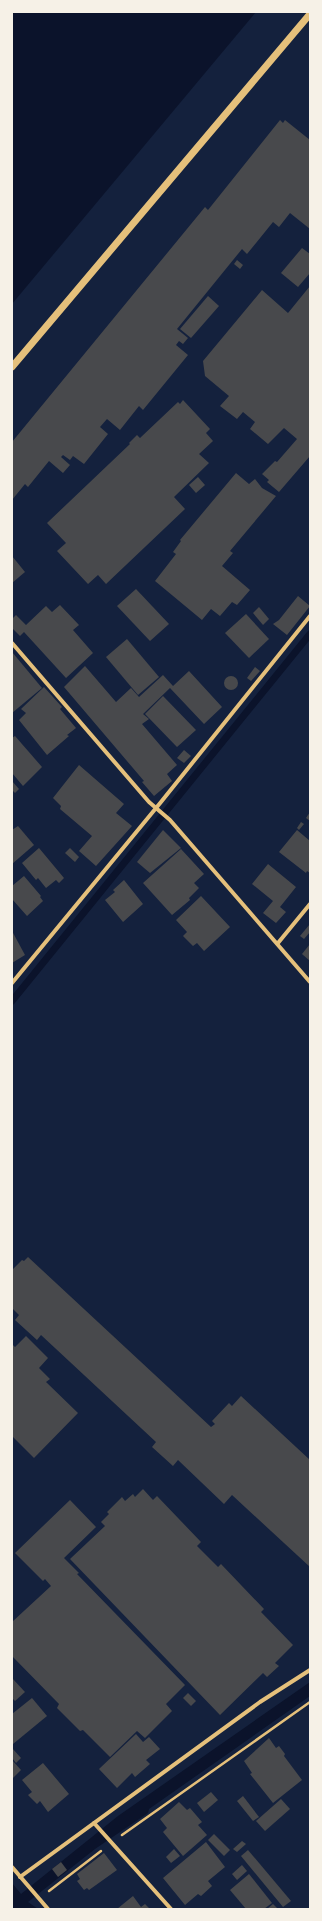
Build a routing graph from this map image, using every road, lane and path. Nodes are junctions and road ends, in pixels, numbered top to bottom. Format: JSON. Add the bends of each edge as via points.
{"nodes":[{"id":1,"x":310,"y":14,"type":"edge"},
{"id":2,"x":12,"y":367,"type":"edge"},
{"id":3,"x":310,"y":616,"type":"edge"},
{"id":4,"x":12,"y":643,"type":"edge"},
{"id":5,"x":156,"y":808,"type":"junction"},
{"id":6,"x":310,"y":904,"type":"edge"},
{"id":7,"x":278,"y":943,"type":"junction"},
{"id":8,"x":310,"y":982,"type":"edge"},
{"id":9,"x":12,"y":983,"type":"edge"},
{"id":10,"x":310,"y":1670,"type":"edge"},
{"id":11,"x":310,"y":1702,"type":"edge"},
{"id":12,"x":94,"y":1823,"type":"junction"},
{"id":13,"x":111,"y":1842,"type":"junction"},
{"id":14,"x":12,"y":1867,"type":"edge"},
{"id":15,"x":20,"y":1877,"type":"junction"},
{"id":16,"x":38,"y":1897,"type":"junction"},
{"id":17,"x":48,"y":1909,"type":"edge"},
{"id":18,"x":171,"y":1909,"type":"edge"}],
"edges":[{"from":1,"to":2,"type":"street"},
{"from":3,"to":5,"type":"street"},
{"from":4,"to":5,"type":"street"},
{"from":5,"to":7,"type":"street","via":[[170,820]]},
{"from":5,"to":9,"type":"street"},
{"from":6,"to":7,"type":"street"},
{"from":7,"to":8,"type":"street"},
{"from":10,"to":12,"type":"street","via":[[260,1702]]},
{"from":11,"to":13,"type":"path"},
{"from":12,"to":13,"type":"street"},
{"from":12,"to":15,"type":"street"},
{"from":13,"to":16,"type":"path"},
{"from":13,"to":18,"type":"street"},
{"from":14,"to":15,"type":"street"},
{"from":15,"to":16,"type":"street"},
{"from":16,"to":17,"type":"street"}]}
